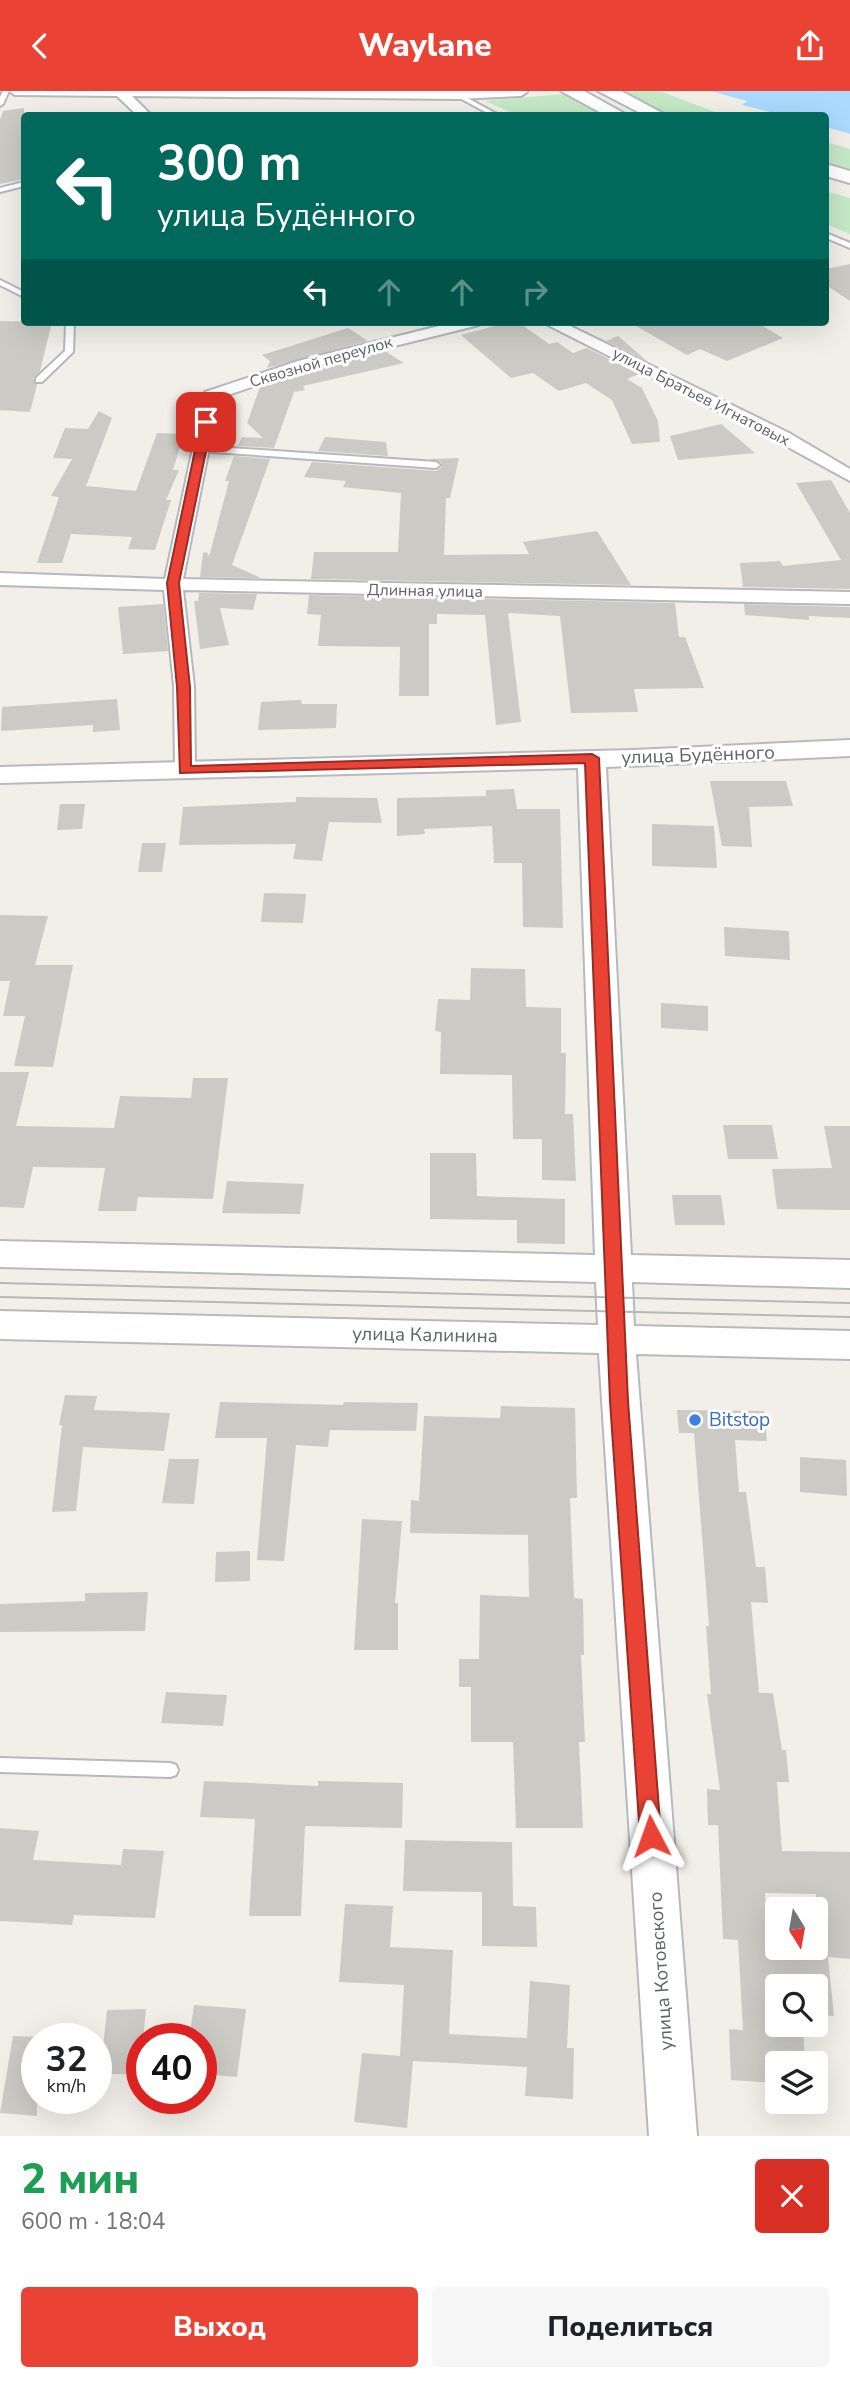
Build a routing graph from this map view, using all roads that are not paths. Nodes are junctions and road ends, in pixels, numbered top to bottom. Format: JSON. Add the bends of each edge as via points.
{"nodes":[{"id":1,"x":6,"y":91,"type":"edge"},
{"id":2,"x":15,"y":91,"type":"edge"},
{"id":3,"x":570,"y":91,"type":"edge"},
{"id":4,"x":607,"y":91,"type":"edge"},
{"id":5,"x":179,"y":92,"type":"edge"},
{"id":6,"x":521,"y":92,"type":"edge"},
{"id":7,"x":122,"y":93,"type":"edge"},
{"id":8,"x":457,"y":95,"type":"junction"},
{"id":9,"x":0,"y":104,"type":"edge"},
{"id":10,"x":141,"y":112,"type":"edge"},
{"id":11,"x":489,"y":112,"type":"edge"},
{"id":12,"x":612,"y":112,"type":"edge"},
{"id":13,"x":651,"y":112,"type":"edge"},
{"id":14,"x":829,"y":171,"type":"edge"},
{"id":15,"x":850,"y":177,"type":"edge"},
{"id":16,"x":21,"y":185,"type":"edge"},
{"id":17,"x":829,"y":186,"type":"edge"},
{"id":18,"x":0,"y":190,"type":"edge"},
{"id":19,"x":850,"y":192,"type":"edge"},
{"id":20,"x":829,"y":236,"type":"edge"},
{"id":21,"x":850,"y":246,"type":"edge"},
{"id":22,"x":0,"y":282,"type":"edge"},
{"id":23,"x":21,"y":293,"type":"edge"},
{"id":24,"x":70,"y":326,"type":"edge"},
{"id":25,"x":458,"y":326,"type":"edge"},
{"id":26,"x":558,"y":326,"type":"edge"},
{"id":27,"x":39,"y":380,"type":"dead end"},
{"id":28,"x":202,"y":449,"type":"junction"},
{"id":29,"x":436,"y":465,"type":"dead end"},
{"id":30,"x":850,"y":476,"type":"edge"},
{"id":31,"x":0,"y":579,"type":"edge"},
{"id":32,"x":173,"y":583,"type":"junction"},
{"id":33,"x":850,"y":598,"type":"edge"},
{"id":34,"x":850,"y":748,"type":"edge"},
{"id":35,"x":592,"y":758,"type":"junction"},
{"id":36,"x":185,"y":770,"type":"junction"},
{"id":37,"x":0,"y":775,"type":"edge"},
{"id":38,"x":0,"y":1254,"type":"edge"},
{"id":39,"x":615,"y":1268,"type":"junction"},
{"id":40,"x":850,"y":1274,"type":"edge"},
{"id":41,"x":0,"y":1325,"type":"edge"},
{"id":42,"x":617,"y":1340,"type":"junction"},
{"id":43,"x":850,"y":1345,"type":"edge"},
{"id":44,"x":0,"y":1765,"type":"edge"},
{"id":45,"x":170,"y":1770,"type":"dead end"},
{"id":46,"x":673,"y":2136,"type":"edge"}],
"edges":[{"from":1,"to":9,"type":"lane"},
{"from":2,"to":7,"type":"street"},
{"from":3,"to":12,"type":"street"},
{"from":4,"to":13,"type":"street"},
{"from":5,"to":7,"type":"street"},
{"from":5,"to":8,"type":"street"},
{"from":6,"to":8,"type":"street"},
{"from":7,"to":10,"type":"street"},
{"from":8,"to":11,"type":"lane"},
{"from":14,"to":15,"type":"street"},
{"from":16,"to":18,"type":"lane"},
{"from":17,"to":19,"type":"street"},
{"from":20,"to":21,"type":"lane"},
{"from":22,"to":23,"type":"lane"},
{"from":24,"to":27,"type":"lane","via":[[69,352]]},
{"from":25,"to":28,"type":"street","name":"Сквозной переулок","via":[[304,364],[211,395]]},
{"from":26,"to":30,"type":"street","name":"улица Братьев Игнатовых","via":[[783,437]]},
{"from":28,"to":29,"type":"lane"},
{"from":28,"to":32,"type":"street","name":"Сквозной переулок"},
{"from":31,"to":32,"type":"street","name":"Длинная улица"},
{"from":32,"to":33,"type":"street","name":"Длинная улица"},
{"from":32,"to":36,"type":"street","name":"Сквозной переулок","via":[[184,687]]},
{"from":34,"to":35,"type":"street","name":"улица Будённого"},
{"from":35,"to":36,"type":"street","name":"улица Будённого"},
{"from":35,"to":39,"type":"street","name":"улица Котовского"},
{"from":36,"to":37,"type":"street","name":"улица Будённого"},
{"from":38,"to":39,"type":"street"},
{"from":39,"to":40,"type":"street"},
{"from":39,"to":42,"type":"street","name":"улица Котовского"},
{"from":41,"to":42,"type":"street","name":"улица Калинина"},
{"from":42,"to":43,"type":"street","name":"улица Калинина"},
{"from":42,"to":46,"type":"street","name":"улица Котовского"},
{"from":44,"to":45,"type":"lane"}]}
